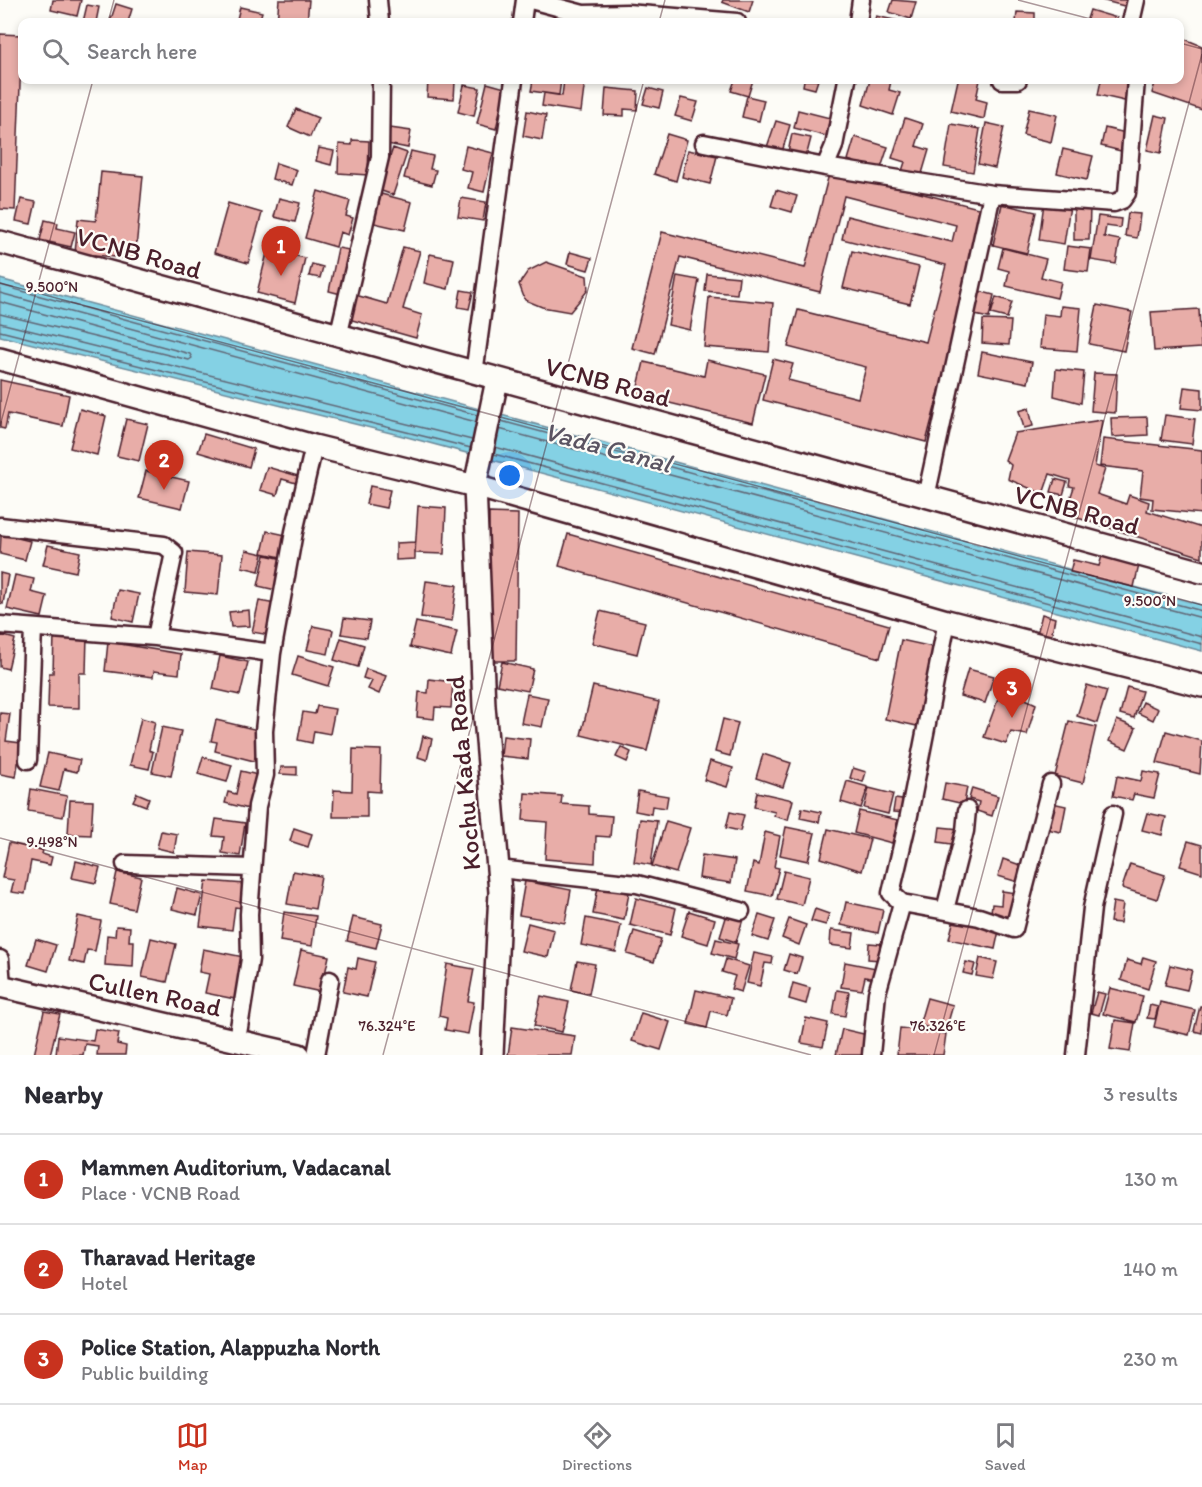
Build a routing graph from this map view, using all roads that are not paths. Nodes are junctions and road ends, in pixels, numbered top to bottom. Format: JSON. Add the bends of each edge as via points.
{"nodes":[{"id":1,"x":378,"y":0,"type":"edge"},
{"id":2,"x":525,"y":0,"type":"edge"},
{"id":3,"x":531,"y":0,"type":"edge"},
{"id":4,"x":861,"y":0,"type":"edge"},
{"id":5,"x":1136,"y":0,"type":"edge"},
{"id":6,"x":380,"y":18,"type":"edge"},
{"id":7,"x":523,"y":18,"type":"edge"},
{"id":8,"x":688,"y":18,"type":"edge"},
{"id":9,"x":859,"y":18,"type":"edge"},
{"id":10,"x":1132,"y":18,"type":"edge"},
{"id":11,"x":381,"y":84,"type":"edge"},
{"id":12,"x":513,"y":84,"type":"edge"},
{"id":13,"x":846,"y":84,"type":"edge"},
{"id":14,"x":1136,"y":84,"type":"edge"},
{"id":15,"x":704,"y":143,"type":"dead end"},
{"id":16,"x":825,"y":167,"type":"junction"},
{"id":17,"x":992,"y":194,"type":"junction"},
{"id":18,"x":0,"y":242,"type":"edge"},
{"id":19,"x":338,"y":337,"type":"junction"},
{"id":20,"x":0,"y":359,"type":"edge"},
{"id":21,"x":474,"y":374,"type":"junction"},
{"id":22,"x":496,"y":386,"type":"junction"},
{"id":23,"x":314,"y":446,"type":"junction"},
{"id":24,"x":476,"y":480,"type":"junction"},
{"id":25,"x":926,"y":497,"type":"junction"},
{"id":26,"x":0,"y":526,"type":"edge"},
{"id":27,"x":1202,"y":572,"type":"edge"},
{"id":28,"x":947,"y":621,"type":"junction"},
{"id":29,"x":0,"y":625,"type":"edge"},
{"id":30,"x":33,"y":628,"type":"junction"},
{"id":31,"x":156,"y":637,"type":"junction"},
{"id":32,"x":272,"y":653,"type":"junction"},
{"id":33,"x":1202,"y":686,"type":"edge"},
{"id":34,"x":28,"y":760,"type":"dead end"},
{"id":35,"x":1051,"y":784,"type":"dead end"},
{"id":36,"x":967,"y":810,"type":"dead end"},
{"id":37,"x":1113,"y":814,"type":"dead end"},
{"id":38,"x":125,"y":864,"type":"dead end"},
{"id":39,"x":252,"y":868,"type":"junction"},
{"id":40,"x":499,"y":869,"type":"junction"},
{"id":41,"x":902,"y":903,"type":"junction"},
{"id":42,"x":945,"y":910,"type":"junction"},
{"id":43,"x":741,"y":911,"type":"dead end"},
{"id":44,"x":0,"y":959,"type":"edge"},
{"id":45,"x":330,"y":980,"type":"dead end"},
{"id":46,"x":1,"y":986,"type":"edge"},
{"id":47,"x":237,"y":1040,"type":"junction"},
{"id":48,"x":299,"y":1055,"type":"edge"},
{"id":49,"x":316,"y":1055,"type":"edge"},
{"id":50,"x":492,"y":1055,"type":"edge"},
{"id":51,"x":872,"y":1055,"type":"edge"},
{"id":52,"x":1076,"y":1055,"type":"edge"}],
"edges":[{"from":1,"to":6,"type":"street"},
{"from":2,"to":7,"type":"street"},
{"from":3,"to":8,"type":"street","via":[[583,14]]},
{"from":4,"to":9,"type":"street"},
{"from":5,"to":10,"type":"street"},
{"from":11,"to":19,"type":"street","via":[[380,157]]},
{"from":12,"to":21,"type":"street"},
{"from":13,"to":16,"type":"street","via":[[834,146]]},
{"from":14,"to":17,"type":"street","via":[[1127,193],[1122,200],[1114,203]]},
{"from":15,"to":16,"type":"street"},
{"from":16,"to":17,"type":"street"},
{"from":17,"to":25,"type":"street"},
{"from":18,"to":19,"type":"main road","name":"VCNB Road"},
{"from":19,"to":21,"type":"main road","name":"VCNB Road"},
{"from":20,"to":23,"type":"main road"},
{"from":21,"to":22,"type":"main road","name":"VCNB Road"},
{"from":22,"to":24,"type":"main road","name":"Kochu Kada Road"},
{"from":22,"to":25,"type":"main road","name":"VCNB Road"},
{"from":23,"to":24,"type":"main road"},
{"from":23,"to":32,"type":"street"},
{"from":24,"to":28,"type":"main road"},
{"from":24,"to":40,"type":"main road","name":"Kochu Kada Road","via":[[484,706]]},
{"from":25,"to":27,"type":"main road","name":"VCNB Road"},
{"from":26,"to":31,"type":"street","via":[[171,548],[174,553]]},
{"from":28,"to":33,"type":"main road"},
{"from":28,"to":41,"type":"street","via":[[891,893]]},
{"from":29,"to":30,"type":"street"},
{"from":30,"to":31,"type":"street"},
{"from":30,"to":34,"type":"street"},
{"from":31,"to":32,"type":"street"},
{"from":32,"to":39,"type":"street","via":[[264,731],[265,775],[257,806]]},
{"from":35,"to":42,"type":"street","via":[[1014,929]]},
{"from":36,"to":42,"type":"street"},
{"from":37,"to":52,"type":"street","via":[[1092,908]]},
{"from":38,"to":39,"type":"street"},
{"from":39,"to":47,"type":"street","via":[[250,959]]},
{"from":40,"to":43,"type":"street","via":[[637,884]]},
{"from":40,"to":50,"type":"main road","name":"Kochu Kada Road"},
{"from":41,"to":42,"type":"street"},
{"from":41,"to":51,"type":"street","via":[[877,993]]},
{"from":44,"to":46,"type":"street"},
{"from":45,"to":49,"type":"street"},
{"from":46,"to":47,"type":"main road","name":"Cullen Road"},
{"from":47,"to":48,"type":"main road","name":"Cullen Road"}]}
